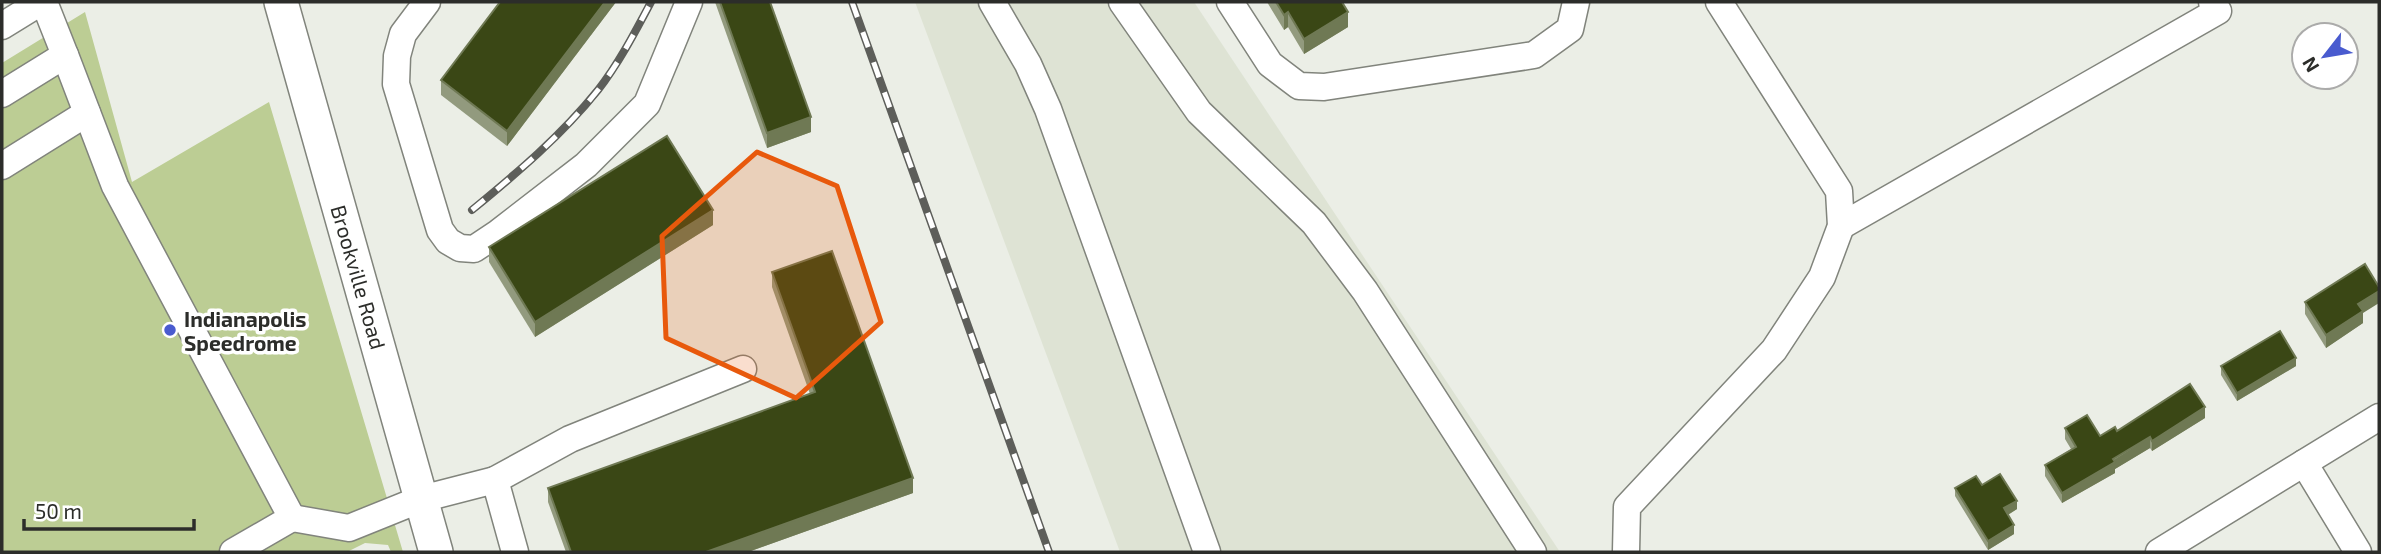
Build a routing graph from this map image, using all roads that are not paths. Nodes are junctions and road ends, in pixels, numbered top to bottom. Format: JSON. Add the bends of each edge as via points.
{"nodes":[{"id":1,"x":43,"y":2,"type":"edge"},
{"id":2,"x":281,"y":2,"type":"edge"},
{"id":3,"x":427,"y":2,"type":"edge"},
{"id":4,"x":689,"y":2,"type":"edge"},
{"id":5,"x":992,"y":2,"type":"edge"},
{"id":6,"x":1122,"y":2,"type":"edge"},
{"id":7,"x":1230,"y":2,"type":"edge"},
{"id":8,"x":1576,"y":2,"type":"edge"},
{"id":9,"x":1718,"y":2,"type":"edge"},
{"id":10,"x":2212,"y":2,"type":"edge"},
{"id":11,"x":2,"y":26,"type":"edge"},
{"id":12,"x":65,"y":55,"type":"junction"},
{"id":13,"x":2,"y":94,"type":"edge"},
{"id":14,"x":87,"y":113,"type":"junction"},
{"id":15,"x":2,"y":166,"type":"edge"},
{"id":16,"x":1841,"y":226,"type":"junction"},
{"id":17,"x":743,"y":369,"type":"dead end"},
{"id":18,"x":2379,"y":417,"type":"edge"},
{"id":19,"x":2304,"y":463,"type":"junction"},
{"id":20,"x":495,"y":480,"type":"junction"},
{"id":21,"x":421,"y":499,"type":"junction"},
{"id":22,"x":292,"y":518,"type":"junction"},
{"id":23,"x":233,"y":552,"type":"edge"},
{"id":24,"x":436,"y":552,"type":"edge"},
{"id":25,"x":516,"y":552,"type":"edge"},
{"id":26,"x":1206,"y":552,"type":"edge"},
{"id":27,"x":1533,"y":552,"type":"edge"},
{"id":28,"x":1626,"y":552,"type":"edge"},
{"id":29,"x":2159,"y":552,"type":"edge"},
{"id":30,"x":2358,"y":552,"type":"edge"}],
"edges":[{"from":1,"to":11,"type":"street"},
{"from":1,"to":12,"type":"street"},
{"from":2,"to":21,"type":"main road","name":"Brookville Road"},
{"from":3,"to":4,"type":"street","via":[[403,34],[396,84],[440,230],[460,248],[474,249],[586,165],[647,104]]},
{"from":5,"to":26,"type":"street","via":[[1048,109]]},
{"from":6,"to":27,"type":"street","via":[[1199,113],[1322,233],[1365,291]]},
{"from":7,"to":8,"type":"street","via":[[1270,64],[1299,86],[1324,87],[1534,55],[1570,29]]},
{"from":9,"to":16,"type":"street","via":[[1839,191]]},
{"from":10,"to":16,"type":"street","via":[[2218,11]]},
{"from":12,"to":13,"type":"street"},
{"from":12,"to":14,"type":"street"},
{"from":14,"to":15,"type":"street"},
{"from":14,"to":22,"type":"street","via":[[115,186]]},
{"from":16,"to":28,"type":"street","via":[[1822,277],[1774,350],[1627,507]]},
{"from":17,"to":20,"type":"street","via":[[570,439]]},
{"from":18,"to":19,"type":"street"},
{"from":19,"to":29,"type":"street"},
{"from":19,"to":30,"type":"street"},
{"from":20,"to":21,"type":"street"},
{"from":20,"to":25,"type":"street"},
{"from":21,"to":22,"type":"street","via":[[349,528]]},
{"from":21,"to":24,"type":"main road","name":"Brookville Road"},
{"from":22,"to":23,"type":"street"}]}
